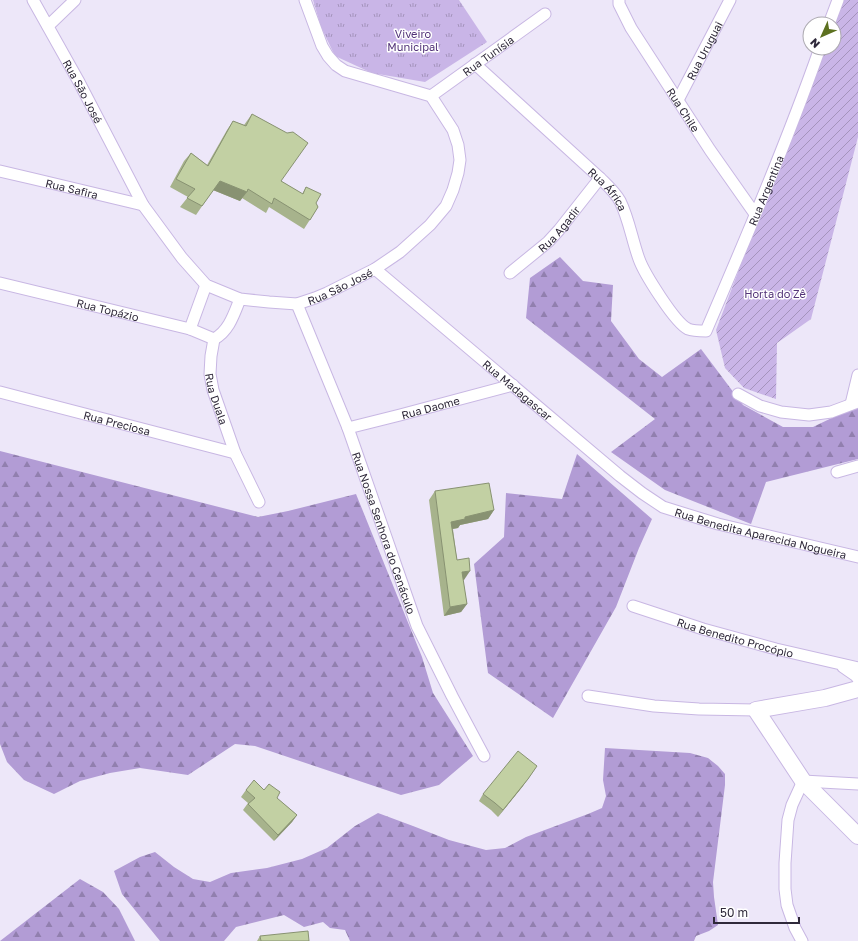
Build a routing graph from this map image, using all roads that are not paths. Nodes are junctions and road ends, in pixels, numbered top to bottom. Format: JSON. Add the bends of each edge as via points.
{"nodes":[{"id":1,"x":33,"y":0,"type":"edge"},
{"id":2,"x":75,"y":0,"type":"edge"},
{"id":3,"x":305,"y":0,"type":"edge"},
{"id":4,"x":619,"y":0,"type":"edge"},
{"id":5,"x":730,"y":0,"type":"edge"},
{"id":6,"x":838,"y":0,"type":"edge"},
{"id":7,"x":545,"y":14,"type":"dead end"},
{"id":8,"x":832,"y":16,"type":"edge"},
{"id":9,"x":48,"y":26,"type":"junction"},
{"id":10,"x":817,"y":56,"type":"edge"},
{"id":11,"x":475,"y":64,"type":"junction"},
{"id":12,"x":431,"y":96,"type":"junction"},
{"id":13,"x":678,"y":100,"type":"junction"},
{"id":14,"x":0,"y":171,"type":"edge"},
{"id":15,"x":600,"y":178,"type":"junction"},
{"id":16,"x":143,"y":205,"type":"junction"},
{"id":17,"x":755,"y":214,"type":"junction"},
{"id":18,"x":375,"y":269,"type":"junction"},
{"id":19,"x":510,"y":273,"type":"dead end"},
{"id":20,"x":0,"y":283,"type":"edge"},
{"id":21,"x":206,"y":285,"type":"junction"},
{"id":22,"x":240,"y":299,"type":"junction"},
{"id":23,"x":297,"y":304,"type":"junction"},
{"id":24,"x":190,"y":329,"type":"junction"},
{"id":25,"x":706,"y":331,"type":"joint"},
{"id":26,"x":214,"y":339,"type":"junction"},
{"id":27,"x":858,"y":375,"type":"edge"},
{"id":28,"x":513,"y":385,"type":"junction"},
{"id":29,"x":0,"y":392,"type":"edge"},
{"id":30,"x":738,"y":394,"type":"dead end"},
{"id":31,"x":854,"y":403,"type":"edge"},
{"id":32,"x":348,"y":428,"type":"junction"},
{"id":33,"x":235,"y":453,"type":"junction"},
{"id":34,"x":858,"y":466,"type":"edge"},
{"id":35,"x":837,"y":472,"type":"dead end"},
{"id":36,"x":258,"y":502,"type":"dead end"},
{"id":37,"x":663,"y":507,"type":"joint"},
{"id":38,"x":858,"y":557,"type":"edge"},
{"id":39,"x":633,"y":606,"type":"dead end"},
{"id":40,"x":838,"y":663,"type":"junction"},
{"id":41,"x":858,"y":668,"type":"edge"},
{"id":42,"x":858,"y":680,"type":"edge"},
{"id":43,"x":858,"y":689,"type":"edge"},
{"id":44,"x":588,"y":696,"type":"dead end"},
{"id":45,"x":756,"y":710,"type":"junction"},
{"id":46,"x":484,"y":756,"type":"dead end"},
{"id":47,"x":803,"y":781,"type":"junction"},
{"id":48,"x":858,"y":784,"type":"edge"},
{"id":49,"x":858,"y":836,"type":"edge"},
{"id":50,"x":802,"y":941,"type":"edge"}],
"edges":[{"from":1,"to":9,"type":"street","name":"Rua São José"},
{"from":2,"to":9,"type":"street"},
{"from":3,"to":12,"type":"street","via":[[322,46],[336,65],[345,71]]},
{"from":4,"to":13,"type":"street","name":"Rua Chile","via":[[631,28]]},
{"from":5,"to":13,"type":"street","name":"Rua Uruguai"},
{"from":6,"to":8,"type":"street"},
{"from":7,"to":11,"type":"street","name":"Rua Tunísia"},
{"from":9,"to":16,"type":"street","name":"Rua São José"},
{"from":10,"to":17,"type":"street","name":"Rua Argentina"},
{"from":11,"to":12,"type":"street","name":"Rua Tunísia"},
{"from":11,"to":15,"type":"street","name":"Rua África"},
{"from":12,"to":18,"type":"street","name":"Rua São José","via":[[453,130],[458,145],[460,160],[453,190],[446,206],[430,225],[400,252]]},
{"from":13,"to":17,"type":"street","name":"Rua Chile"},
{"from":14,"to":16,"type":"street","name":"Rua Safira"},
{"from":15,"to":19,"type":"street","name":"Rua Agadir","via":[[552,238]]},
{"from":15,"to":25,"type":"street","name":"Rua África","via":[[619,200],[640,261],[669,310],[679,323],[688,329]]},
{"from":16,"to":21,"type":"street","name":"Rua São José","via":[[182,258]]},
{"from":17,"to":25,"type":"street","name":"Rua Argentina"},
{"from":18,"to":23,"type":"street","name":"Rua São José","via":[[327,293]]},
{"from":18,"to":28,"type":"street","name":"Rua Madagascar"},
{"from":20,"to":24,"type":"street","name":"Rua Topázio"},
{"from":21,"to":22,"type":"street","name":"Rua São José"},
{"from":21,"to":24,"type":"street"},
{"from":22,"to":23,"type":"street","name":"Rua São José"},
{"from":22,"to":26,"type":"street","via":[[225,331]]},
{"from":23,"to":32,"type":"street","name":"Rua Nossa Senhora do Cenáculo"},
{"from":24,"to":26,"type":"street","name":"Rua Topázio"},
{"from":26,"to":33,"type":"street","name":"Rua Duala","via":[[210,374]]},
{"from":27,"to":31,"type":"street"},
{"from":28,"to":32,"type":"street","name":"Rua Daome"},
{"from":28,"to":37,"type":"street","name":"Rua Madagascar","via":[[620,476]]},
{"from":29,"to":33,"type":"street","name":"Rua Preciosa"},
{"from":30,"to":31,"type":"street","via":[[760,406],[781,412],[810,415],[831,412]]},
{"from":32,"to":46,"type":"street","name":"Rua Nossa Senhora do Cenáculo","via":[[417,626]]},
{"from":33,"to":36,"type":"street","name":"Rua Duala"},
{"from":34,"to":35,"type":"street"},
{"from":37,"to":38,"type":"street","name":"Rua Benedita Aparecida Nogueira","via":[[718,524]]},
{"from":39,"to":40,"type":"street","name":"Rua Benedito Procópio","via":[[703,629]]},
{"from":40,"to":41,"type":"street","name":"Rua Benedito Procópio"},
{"from":40,"to":42,"type":"street","name":"Rua Benedito Procópio"},
{"from":43,"to":45,"type":"main road","via":[[825,698]]},
{"from":44,"to":45,"type":"street","via":[[654,706]]},
{"from":45,"to":47,"type":"main road"},
{"from":47,"to":48,"type":"street"},
{"from":47,"to":49,"type":"main road"},
{"from":47,"to":50,"type":"street","via":[[788,820],[785,863],[787,905]]}]}
